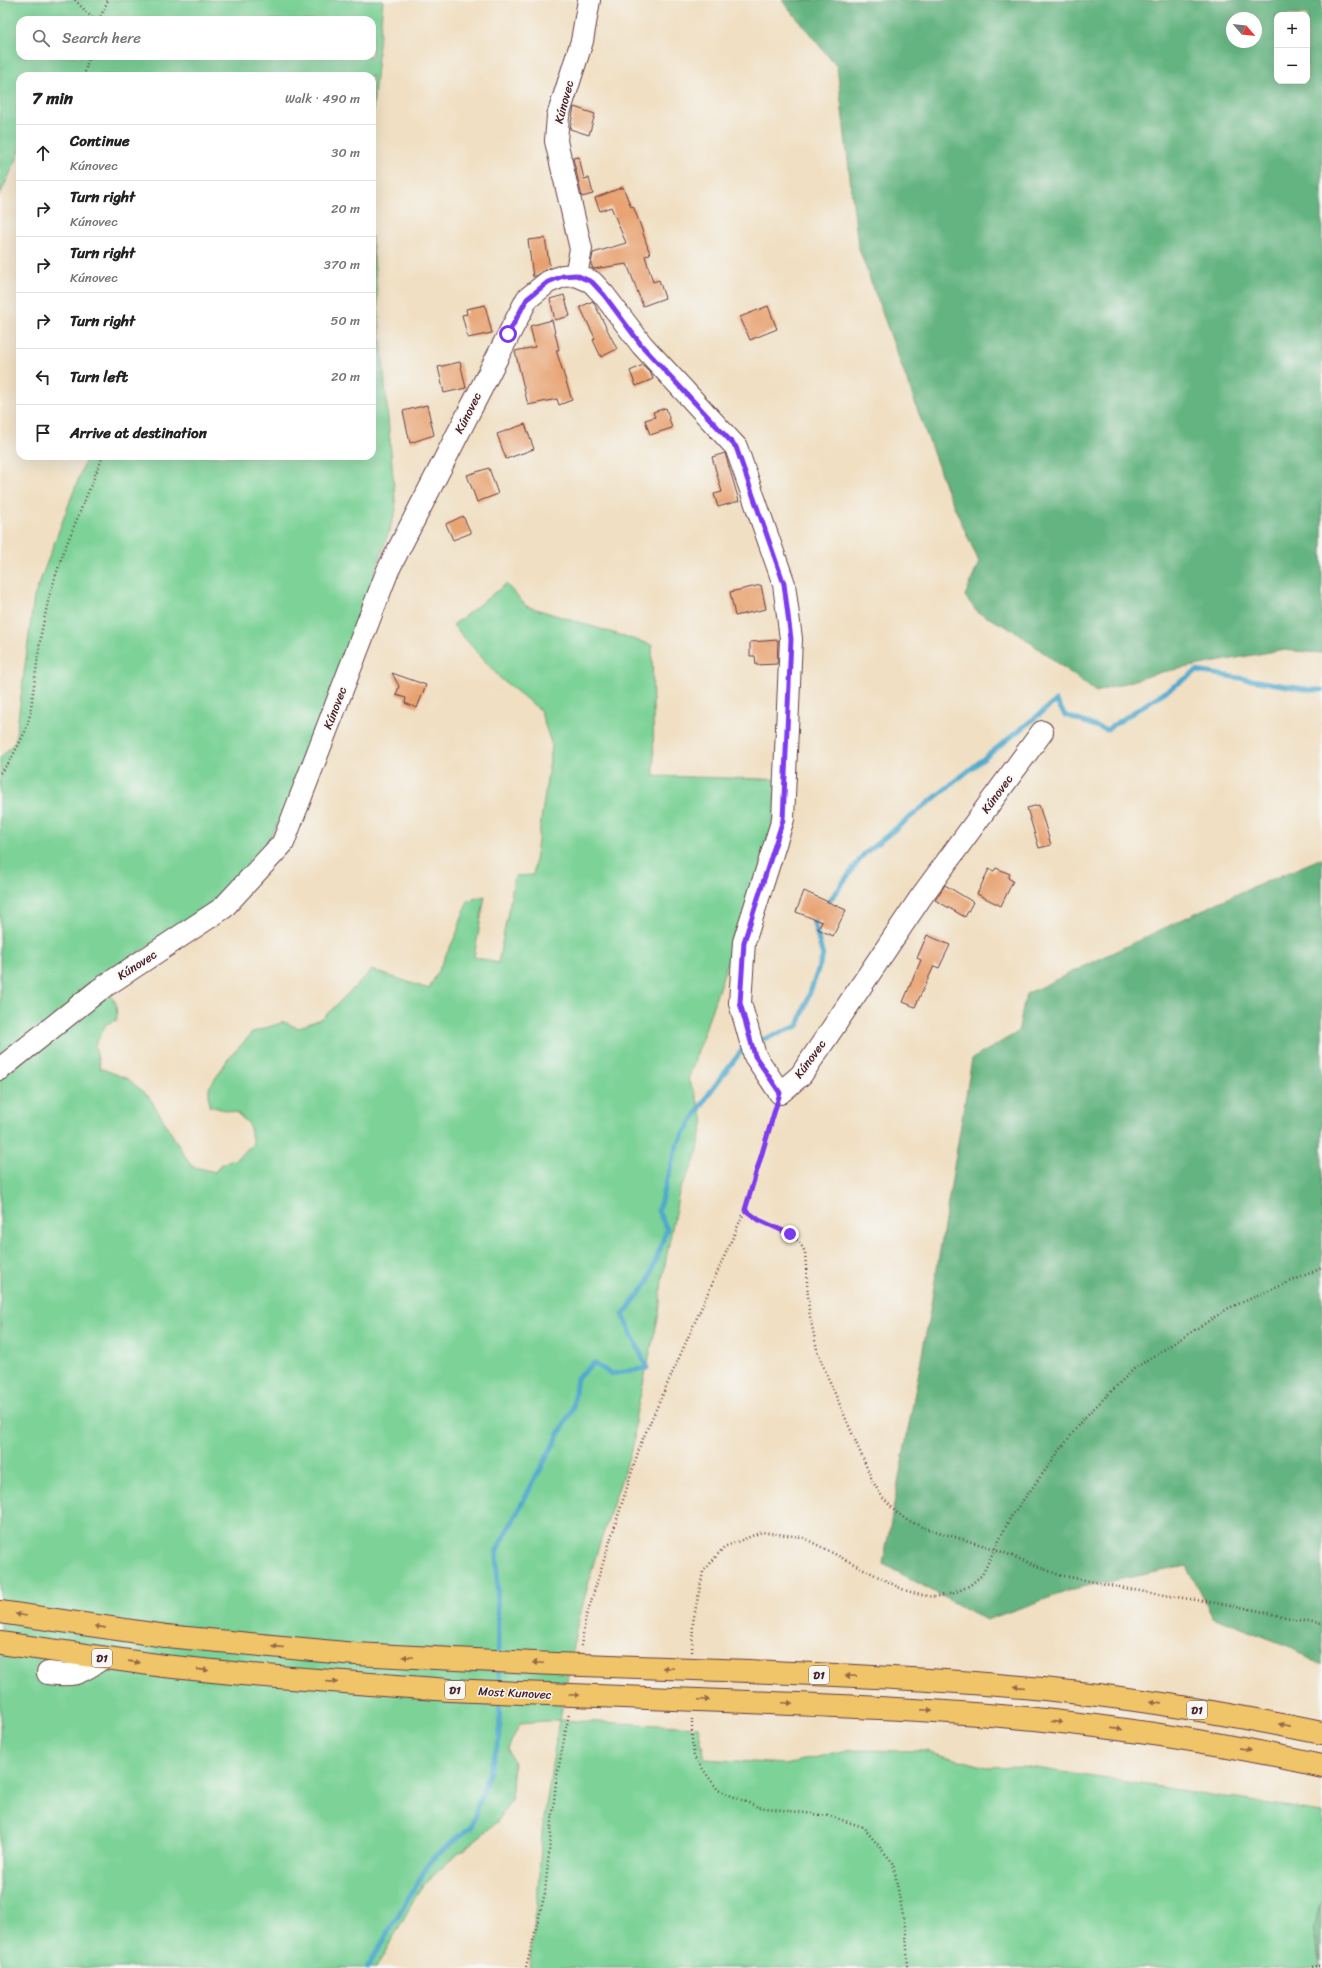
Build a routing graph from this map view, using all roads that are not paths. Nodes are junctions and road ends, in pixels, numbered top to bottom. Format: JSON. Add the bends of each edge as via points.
{"nodes":[{"id":1,"x":588,"y":0,"type":"edge"},
{"id":2,"x":576,"y":275,"type":"junction"},
{"id":3,"x":1042,"y":732,"type":"dead end"},
{"id":4,"x":0,"y":1069,"type":"edge"},
{"id":5,"x":0,"y":1612,"type":"edge"},
{"id":6,"x":0,"y":1643,"type":"edge"},
{"id":7,"x":103,"y":1658,"type":"junction"},
{"id":8,"x":48,"y":1674,"type":"dead end"},
{"id":9,"x":1322,"y":1734,"type":"edge"},
{"id":10,"x":1322,"y":1764,"type":"edge"}],
"edges":[{"from":1,"to":2,"type":"street","name":"Kúnovec","via":[[582,41],[558,116],[556,141],[581,249]]},
{"from":2,"to":3,"type":"street","name":"Kúnovec","via":[[592,282],[642,346],[736,447],[784,584],[791,639],[783,820],[744,942],[740,1003],[755,1056],[780,1093],[801,1075],[921,897]]},
{"from":2,"to":4,"type":"street","name":"Kúnovec","via":[[563,276],[548,282],[527,299],[508,334],[388,570],[283,843],[223,908],[99,990]]},
{"from":9,"to":5,"type":"highway","number":"D1","one_way":true,"bridge":true,"via":[[1236,1716],[1072,1692],[922,1680],[355,1654],[166,1636]]},
{"from":6,"to":7,"type":"highway","number":"D1"},
{"from":7,"to":8,"type":"street","via":[[74,1675]]},
{"from":7,"to":10,"type":"highway","name":"Most Kunovec","number":"D1","one_way":true,"bridge":true,"via":[[268,1677],[449,1690],[948,1712],[1164,1735]]}]}
